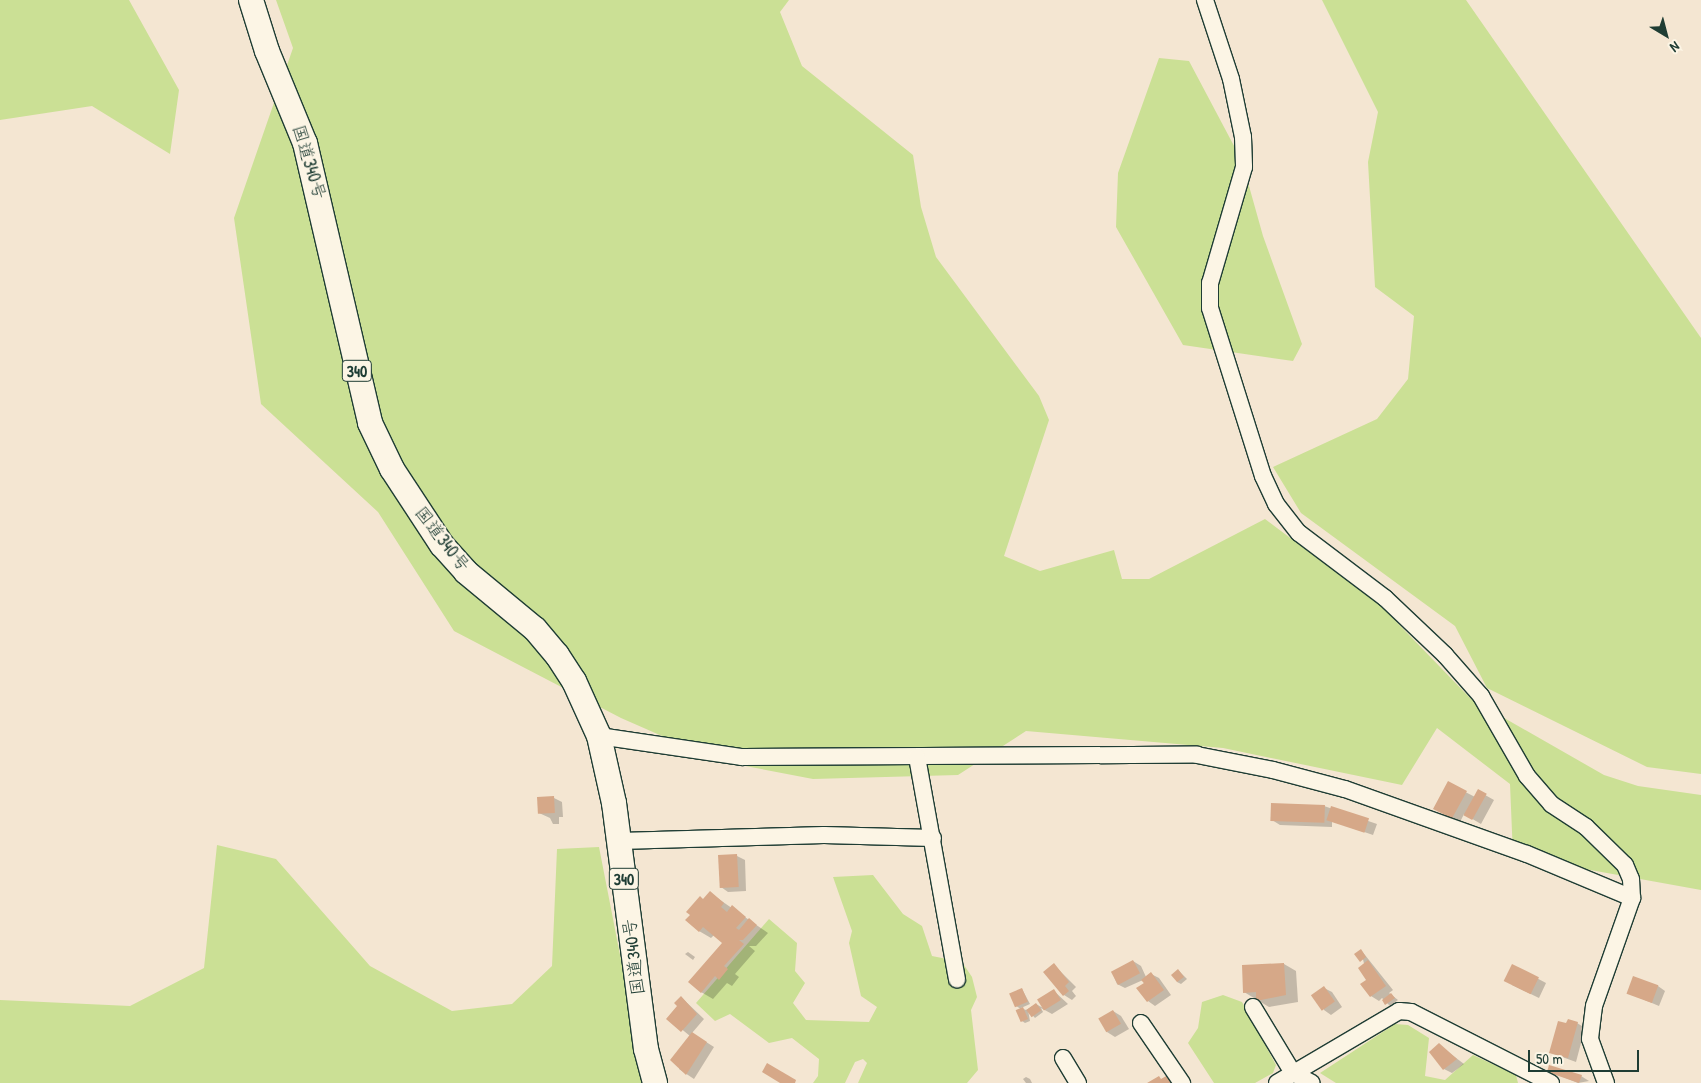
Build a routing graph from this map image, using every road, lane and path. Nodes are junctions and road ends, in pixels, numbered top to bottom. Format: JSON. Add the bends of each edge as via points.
{"nodes":[{"id":1,"x":251,"y":0,"type":"edge"},
{"id":2,"x":1204,"y":0,"type":"edge"},
{"id":3,"x":599,"y":736,"type":"junction"},
{"id":4,"x":917,"y":757,"type":"junction"},
{"id":5,"x":932,"y":838,"type":"junction"},
{"id":6,"x":620,"y":842,"type":"junction"},
{"id":7,"x":1632,"y":898,"type":"junction"},
{"id":8,"x":957,"y":978,"type":"dead end"},
{"id":9,"x":1253,"y":1007,"type":"dead end"},
{"id":10,"x":1141,"y":1023,"type":"dead end"},
{"id":11,"x":1063,"y":1058,"type":"dead end"},
{"id":12,"x":1293,"y":1073,"type":"junction"},
{"id":13,"x":1602,"y":1082,"type":"edge"},
{"id":14,"x":655,"y":1083,"type":"edge"},
{"id":15,"x":1078,"y":1083,"type":"edge"},
{"id":16,"x":1182,"y":1083,"type":"edge"},
{"id":17,"x":1277,"y":1083,"type":"edge"},
{"id":18,"x":1312,"y":1083,"type":"edge"},
{"id":19,"x":1551,"y":1083,"type":"edge"}],
"edges":[{"from":1,"to":3,"type":"highway","name":"国道340号","number":"340","via":[[267,51],[305,143],[370,423],[392,469],[442,545],[466,572],[535,630],[557,655],[574,681]]},
{"from":2,"to":7,"type":"street","via":[[1231,79],[1243,137],[1244,167],[1210,283],[1210,308],[1263,476],[1276,504],[1299,533],[1385,598],[1457,668],[1482,696],[1527,776],[1551,804],[1586,827],[1625,865],[1631,879]]},
{"from":3,"to":4,"type":"street","via":[[742,757]]},
{"from":3,"to":6,"type":"highway","name":"国道340号","number":"340"},
{"from":4,"to":5,"type":"street"},
{"from":4,"to":7,"type":"street","via":[[1197,755],[1345,789],[1527,854]]},
{"from":5,"to":6,"type":"street","via":[[824,835]]},
{"from":5,"to":8,"type":"street"},
{"from":6,"to":14,"type":"highway","name":"国道340号","number":"340","via":[[646,1049]]},
{"from":7,"to":13,"type":"street","via":[[1594,1006],[1590,1039]]},
{"from":9,"to":12,"type":"street"},
{"from":10,"to":16,"type":"street"},
{"from":11,"to":15,"type":"street"},
{"from":12,"to":17,"type":"street"},
{"from":12,"to":18,"type":"street"},
{"from":12,"to":19,"type":"street","via":[[1399,1011],[1412,1012]]}]}
